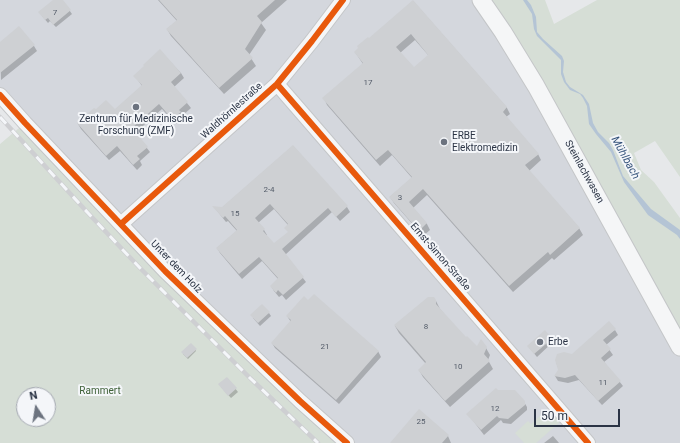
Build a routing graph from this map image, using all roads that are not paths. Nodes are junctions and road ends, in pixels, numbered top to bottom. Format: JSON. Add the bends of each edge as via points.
{"nodes":[{"id":1,"x":342,"y":0,"type":"edge"},
{"id":2,"x":480,"y":0,"type":"edge"},
{"id":3,"x":277,"y":84,"type":"junction"},
{"id":4,"x":0,"y":95,"type":"edge"},
{"id":5,"x":121,"y":224,"type":"junction"},
{"id":6,"x":680,"y":347,"type":"edge"},
{"id":7,"x":347,"y":443,"type":"edge"},
{"id":8,"x":588,"y":443,"type":"edge"}],
"edges":[{"from":1,"to":3,"type":"street","name":"Waldhörnlestraße"},
{"from":2,"to":6,"type":"street","name":"Steinlachwasen","via":[[536,86]]},
{"from":3,"to":5,"type":"street","name":"Waldhörnlestraße"},
{"from":3,"to":8,"type":"street","name":"Ernst-Simon-Straße"},
{"from":4,"to":5,"type":"street","name":"Unter dem Holz"},
{"from":5,"to":7,"type":"street","name":"Unter dem Holz","via":[[211,317]]}]}
